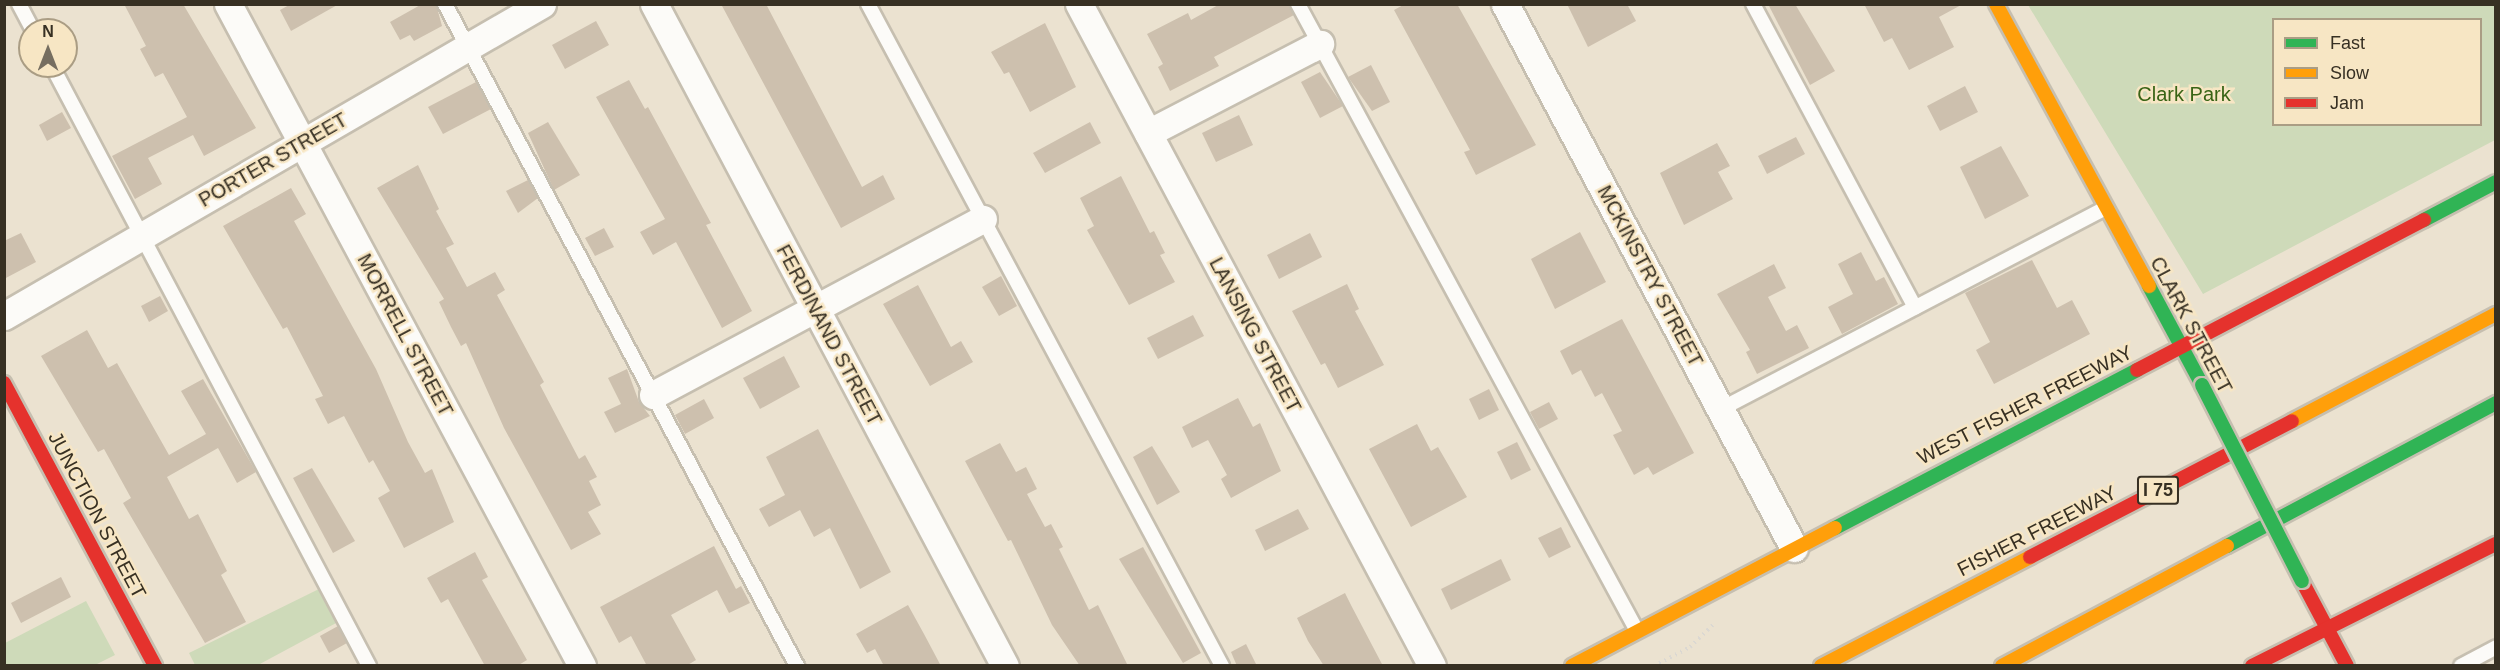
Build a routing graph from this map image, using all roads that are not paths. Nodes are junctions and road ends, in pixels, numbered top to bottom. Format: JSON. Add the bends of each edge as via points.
{"nodes":[{"id":1,"x":19,"y":4,"type":"edge"},
{"id":2,"x":228,"y":4,"type":"edge"},
{"id":3,"x":445,"y":4,"type":"edge"},
{"id":4,"x":542,"y":4,"type":"edge"},
{"id":5,"x":654,"y":4,"type":"edge"},
{"id":6,"x":868,"y":4,"type":"edge"},
{"id":7,"x":1080,"y":4,"type":"edge"},
{"id":8,"x":1298,"y":4,"type":"edge"},
{"id":9,"x":1505,"y":4,"type":"edge"},
{"id":10,"x":1753,"y":4,"type":"edge"},
{"id":11,"x":1996,"y":4,"type":"edge"},
{"id":12,"x":27,"y":18,"type":"edge"},
{"id":13,"x":1320,"y":44,"type":"junction"},
{"id":14,"x":468,"y":47,"type":"junction"},
{"id":15,"x":58,"y":78,"type":"edge"},
{"id":16,"x":1148,"y":134,"type":"junction"},
{"id":17,"x":302,"y":143,"type":"junction"},
{"id":18,"x":2496,"y":182,"type":"edge"},
{"id":19,"x":2106,"y":208,"type":"junction"},
{"id":20,"x":983,"y":219,"type":"junction"},
{"id":21,"x":141,"y":237,"type":"junction"},
{"id":22,"x":815,"y":308,"type":"junction"},
{"id":23,"x":1915,"y":308,"type":"junction"},
{"id":24,"x":2496,"y":314,"type":"edge"},
{"id":25,"x":4,"y":316,"type":"edge"},
{"id":26,"x":2182,"y":346,"type":"junction"},
{"id":27,"x":4,"y":383,"type":"edge"},
{"id":28,"x":653,"y":395,"type":"junction"},
{"id":29,"x":2496,"y":403,"type":"edge"},
{"id":30,"x":1720,"y":409,"type":"junction"},
{"id":31,"x":2496,"y":544,"type":"edge"},
{"id":32,"x":1794,"y":548,"type":"junction"},
{"id":33,"x":2327,"y":628,"type":"junction"},
{"id":34,"x":1637,"y":631,"type":"junction"},
{"id":35,"x":2496,"y":647,"type":"edge"},
{"id":36,"x":153,"y":665,"type":"edge"},
{"id":37,"x":369,"y":666,"type":"edge"},
{"id":38,"x":582,"y":666,"type":"edge"},
{"id":39,"x":797,"y":666,"type":"edge"},
{"id":40,"x":1005,"y":666,"type":"edge"},
{"id":41,"x":1222,"y":666,"type":"edge"},
{"id":42,"x":1432,"y":666,"type":"edge"},
{"id":43,"x":1572,"y":666,"type":"edge"},
{"id":44,"x":1821,"y":666,"type":"edge"},
{"id":45,"x":2002,"y":666,"type":"edge"},
{"id":46,"x":2252,"y":666,"type":"edge"},
{"id":47,"x":2347,"y":666,"type":"edge"},
{"id":48,"x":2461,"y":666,"type":"edge"}],
"edges":[{"from":1,"to":12,"type":"lane"},
{"from":2,"to":17,"type":"street","name":"MORRELL STREET"},
{"from":3,"to":14,"type":"lane"},
{"from":4,"to":14,"type":"street","name":"PORTER STREET"},
{"from":5,"to":22,"type":"street","name":"FERDINAND STREET"},
{"from":6,"to":20,"type":"lane"},
{"from":7,"to":16,"type":"street","name":"LANSING STREET"},
{"from":8,"to":13,"type":"lane"},
{"from":9,"to":30,"type":"street","name":"MCKINSTRY STREET"},
{"from":10,"to":23,"type":"lane"},
{"from":11,"to":19,"type":"main road","name":"CLARK STREET"},
{"from":13,"to":16,"type":"street"},
{"from":13,"to":34,"type":"lane"},
{"from":14,"to":17,"type":"street","name":"PORTER STREET"},
{"from":14,"to":28,"type":"lane"},
{"from":15,"to":21,"type":"lane"},
{"from":16,"to":42,"type":"street","name":"LANSING STREET"},
{"from":17,"to":21,"type":"street","name":"PORTER STREET"},
{"from":17,"to":38,"type":"street","name":"MORRELL STREET"},
{"from":18,"to":26,"type":"main road","name":"WEST FISHER FREEWAY"},
{"from":19,"to":23,"type":"lane"},
{"from":19,"to":26,"type":"main road","name":"CLARK STREET"},
{"from":20,"to":22,"type":"street"},
{"from":20,"to":41,"type":"lane"},
{"from":21,"to":25,"type":"street","name":"PORTER STREET"},
{"from":21,"to":37,"type":"lane"},
{"from":22,"to":28,"type":"street"},
{"from":22,"to":40,"type":"street","name":"FERDINAND STREET"},
{"from":23,"to":30,"type":"lane"},
{"from":24,"to":44,"type":"main road","name":"FISHER FREEWAY","number":"I 75"},
{"from":26,"to":32,"type":"main road","name":"WEST FISHER FREEWAY"},
{"from":26,"to":33,"type":"main road","name":"CLARK STREET","bridge":true},
{"from":27,"to":36,"type":"main road","name":"JUNCTION STREET"},
{"from":28,"to":39,"type":"lane"},
{"from":29,"to":45,"type":"main road"},
{"from":30,"to":32,"type":"street","name":"MCKINSTRY STREET"},
{"from":31,"to":33,"type":"main road"},
{"from":32,"to":34,"type":"main road","name":"WEST FISHER FREEWAY"},
{"from":33,"to":46,"type":"main road"},
{"from":33,"to":47,"type":"main road","name":"CLARK STREET"},
{"from":34,"to":43,"type":"main road","name":"WEST FISHER FREEWAY"},
{"from":35,"to":48,"type":"lane"}]}
